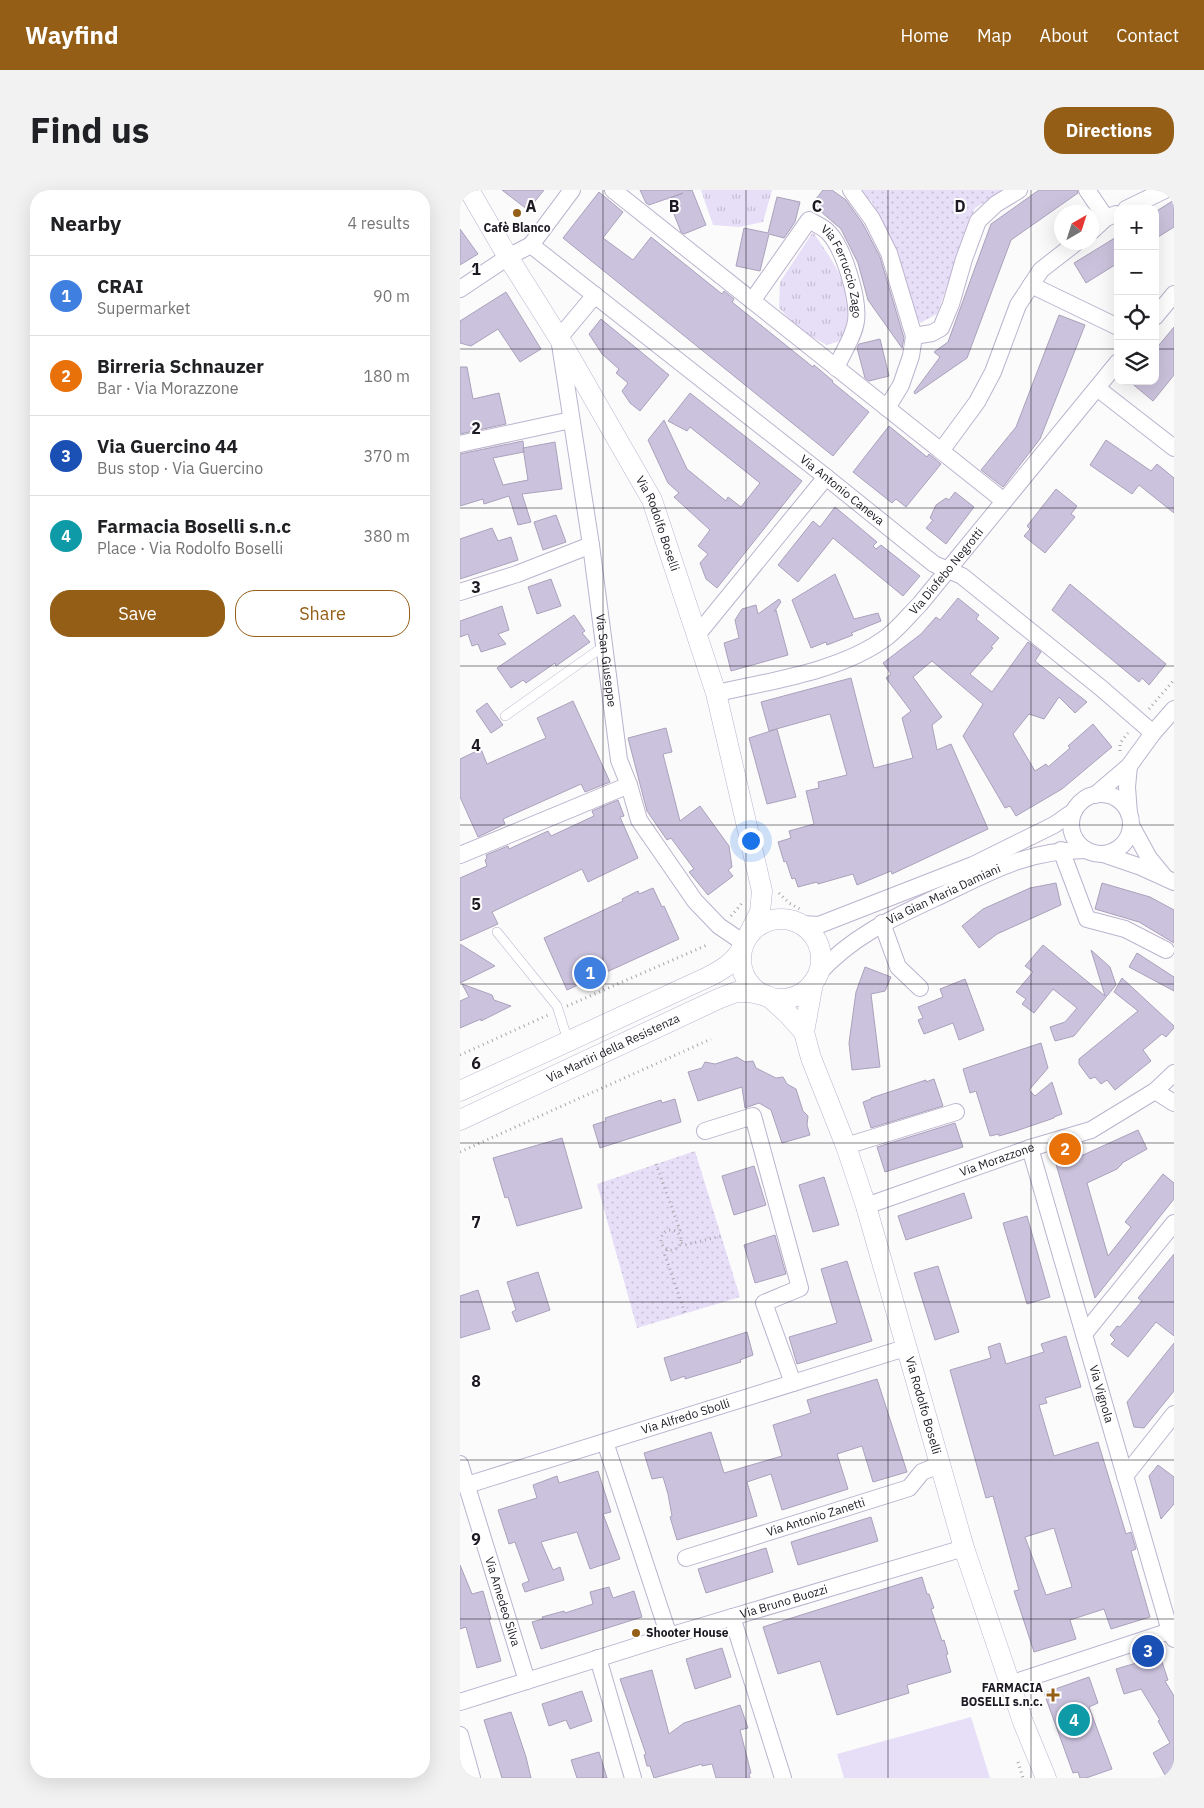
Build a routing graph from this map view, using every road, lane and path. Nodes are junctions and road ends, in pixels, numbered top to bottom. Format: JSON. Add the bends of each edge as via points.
{"nodes":[{"id":1,"x":469,"y":190,"type":"edge"},
{"id":2,"x":572,"y":190,"type":"edge"},
{"id":3,"x":613,"y":190,"type":"edge"},
{"id":4,"x":851,"y":190,"type":"edge"},
{"id":5,"x":1018,"y":190,"type":"edge"},
{"id":6,"x":1087,"y":190,"type":"edge"},
{"id":7,"x":1165,"y":190,"type":"edge"},
{"id":8,"x":1134,"y":205,"type":"edge"},
{"id":9,"x":1112,"y":216,"type":"edge"},
{"id":10,"x":1099,"y":225,"type":"edge"},
{"id":11,"x":532,"y":245,"type":"junction"},
{"id":12,"x":1067,"y":250,"type":"edge"},
{"id":13,"x":508,"y":257,"type":"junction"},
{"id":14,"x":1031,"y":285,"type":"junction"},
{"id":15,"x":460,"y":289,"type":"edge"},
{"id":16,"x":1174,"y":294,"type":"edge"},
{"id":17,"x":595,"y":295,"type":"junction"},
{"id":18,"x":752,"y":300,"type":"junction"},
{"id":19,"x":1159,"y":312,"type":"edge"},
{"id":20,"x":1114,"y":325,"type":"edge"},
{"id":21,"x":914,"y":336,"type":"junction"},
{"id":22,"x":559,"y":338,"type":"junction"},
{"id":23,"x":1114,"y":367,"type":"edge"},
{"id":24,"x":836,"y":368,"type":"junction"},
{"id":25,"x":1097,"y":388,"type":"junction"},
{"id":26,"x":887,"y":408,"type":"junction"},
{"id":27,"x":571,"y":420,"type":"junction"},
{"id":28,"x":460,"y":444,"type":"edge"},
{"id":29,"x":1174,"y":448,"type":"edge"},
{"id":30,"x":941,"y":451,"type":"junction"},
{"id":31,"x":826,"y":477,"type":"junction"},
{"id":32,"x":1004,"y":501,"type":"junction"},
{"id":33,"x":591,"y":545,"type":"junction"},
{"id":34,"x":948,"y":570,"type":"junction"},
{"id":35,"x":460,"y":592,"type":"edge"},
{"id":36,"x":697,"y":635,"type":"junction"},
{"id":37,"x":604,"y":646,"type":"junction"},
{"id":38,"x":1174,"y":680,"type":"edge"},
{"id":39,"x":716,"y":693,"type":"junction"},
{"id":40,"x":1174,"y":709,"type":"edge"},
{"id":41,"x":1143,"y":715,"type":"dead end"},
{"id":42,"x":505,"y":716,"type":"dead end"},
{"id":43,"x":1153,"y":733,"type":"junction"},
{"id":44,"x":1129,"y":766,"type":"junction"},
{"id":45,"x":629,"y":785,"type":"junction"},
{"id":46,"x":1095,"y":795,"type":"junction"},
{"id":47,"x":1074,"y":811,"type":"junction"},
{"id":48,"x":1130,"y":820,"type":"junction"},
{"id":49,"x":1061,"y":850,"type":"junction"},
{"id":50,"x":1086,"y":850,"type":"junction"},
{"id":51,"x":1102,"y":854,"type":"junction"},
{"id":52,"x":460,"y":855,"type":"edge"},
{"id":53,"x":1169,"y":880,"type":"edge"},
{"id":54,"x":756,"y":894,"type":"junction"},
{"id":55,"x":728,"y":920,"type":"dead end"},
{"id":56,"x":799,"y":923,"type":"junction"},
{"id":57,"x":882,"y":923,"type":"junction"},
{"id":58,"x":497,"y":932,"type":"dead end"},
{"id":59,"x":745,"y":942,"type":"junction"},
{"id":60,"x":706,"y":945,"type":"dead end"},
{"id":61,"x":1166,"y":950,"type":"dead end"},
{"id":62,"x":674,"y":959,"type":"dead end"},
{"id":63,"x":816,"y":979,"type":"junction"},
{"id":64,"x":920,"y":988,"type":"dead end"},
{"id":65,"x":768,"y":996,"type":"junction"},
{"id":66,"x":804,"y":1032,"type":"junction"},
{"id":67,"x":711,"y":1039,"type":"dead end"},
{"id":68,"x":568,"y":1041,"type":"junction"},
{"id":69,"x":516,"y":1065,"type":"junction"},
{"id":70,"x":1174,"y":1073,"type":"edge"},
{"id":71,"x":527,"y":1088,"type":"junction"},
{"id":72,"x":460,"y":1090,"type":"edge"},
{"id":73,"x":1155,"y":1091,"type":"junction"},
{"id":74,"x":1174,"y":1102,"type":"edge"},
{"id":75,"x":956,"y":1112,"type":"dead end"},
{"id":76,"x":460,"y":1120,"type":"edge"},
{"id":77,"x":705,"y":1131,"type":"dead end"},
{"id":78,"x":846,"y":1146,"type":"junction"},
{"id":79,"x":1030,"y":1148,"type":"junction"},
{"id":80,"x":460,"y":1152,"type":"edge"},
{"id":81,"x":656,"y":1164,"type":"dead end"},
{"id":82,"x":866,"y":1206,"type":"junction"},
{"id":83,"x":1174,"y":1223,"type":"edge"},
{"id":84,"x":678,"y":1233,"type":"junction"},
{"id":85,"x":721,"y":1236,"type":"dead end"},
{"id":86,"x":681,"y":1243,"type":"junction"},
{"id":87,"x":668,"y":1250,"type":"junction"},
{"id":88,"x":685,"y":1313,"type":"dead end"},
{"id":89,"x":1084,"y":1334,"type":"junction"},
{"id":90,"x":905,"y":1348,"type":"junction"},
{"id":91,"x":793,"y":1383,"type":"junction"},
{"id":92,"x":1174,"y":1414,"type":"edge"},
{"id":93,"x":605,"y":1442,"type":"junction"},
{"id":94,"x":460,"y":1464,"type":"edge"},
{"id":95,"x":939,"y":1466,"type":"junction"},
{"id":96,"x":1125,"y":1476,"type":"junction"},
{"id":97,"x":466,"y":1485,"type":"junction"},
{"id":98,"x":964,"y":1548,"type":"junction"},
{"id":99,"x":686,"y":1558,"type":"dead end"},
{"id":100,"x":732,"y":1617,"type":"junction"},
{"id":101,"x":1173,"y":1632,"type":"edge"},
{"id":102,"x":669,"y":1636,"type":"junction"},
{"id":103,"x":598,"y":1658,"type":"junction"},
{"id":104,"x":527,"y":1681,"type":"junction"},
{"id":105,"x":1010,"y":1684,"type":"junction"},
{"id":106,"x":460,"y":1702,"type":"edge"},
{"id":107,"x":460,"y":1736,"type":"edge"},
{"id":108,"x":472,"y":1778,"type":"edge"},
{"id":109,"x":633,"y":1778,"type":"edge"},
{"id":110,"x":783,"y":1778,"type":"edge"},
{"id":111,"x":1046,"y":1778,"type":"edge"}],
"edges":[{"from":1,"to":13,"type":"street","name":"Via Rodolfo Boselli"},
{"from":2,"to":11,"type":"street"},
{"from":3,"to":18,"type":"street"},
{"from":4,"to":21,"type":"street","via":[[872,219],[889,253]]},
{"from":5,"to":21,"type":"street","via":[[978,221],[941,328]]},
{"from":6,"to":9,"type":"street"},
{"from":7,"to":8,"type":"street"},
{"from":9,"to":10,"type":"street"},
{"from":11,"to":13,"type":"street"},
{"from":11,"to":17,"type":"street","name":"Via Antonio Caneva"},
{"from":12,"to":14,"type":"street","via":[[1041,270]]},
{"from":13,"to":15,"type":"street"},
{"from":13,"to":22,"type":"street","name":"Via Rodolfo Boselli"},
{"from":14,"to":20,"type":"street"},
{"from":14,"to":30,"type":"street","via":[[1018,305],[993,372],[977,402]]},
{"from":16,"to":19,"type":"street"},
{"from":17,"to":22,"type":"street"},
{"from":17,"to":31,"type":"street","name":"Via Antonio Caneva"},
{"from":18,"to":24,"type":"street"},
{"from":18,"to":24,"type":"street","name":"Via Ferruccio Zago","via":[[809,220],[829,232],[846,263],[854,293],[856,321]]},
{"from":21,"to":26,"type":"street","via":[[901,385]]},
{"from":22,"to":27,"type":"street","name":"Via San Giuseppe"},
{"from":22,"to":36,"type":"street","name":"Via Rodolfo Boselli","via":[[652,500]]},
{"from":23,"to":25,"type":"street","name":"Via Diofebo Negrotti"},
{"from":24,"to":26,"type":"street"},
{"from":25,"to":29,"type":"street"},
{"from":25,"to":32,"type":"street","name":"Via Diofebo Negrotti"},
{"from":26,"to":30,"type":"street"},
{"from":27,"to":28,"type":"street"},
{"from":27,"to":33,"type":"street","name":"Via San Giuseppe"},
{"from":30,"to":32,"type":"street"},
{"from":31,"to":34,"type":"street","name":"Via Antonio Caneva","via":[[934,564]]},
{"from":31,"to":36,"type":"street"},
{"from":32,"to":34,"type":"street","name":"Via Diofebo Negrotti"},
{"from":33,"to":35,"type":"street"},
{"from":33,"to":37,"type":"street","name":"Via San Giuseppe"},
{"from":34,"to":39,"type":"street","name":"Via Diofebo Negrotti","via":[[887,637],[846,661]]},
{"from":34,"to":43,"type":"street","name":"Via Antonio Caneva","via":[[962,576]]},
{"from":36,"to":39,"type":"street","name":"Via Rodolfo Boselli"},
{"from":37,"to":42,"type":"lane"},
{"from":37,"to":45,"type":"street","name":"Via San Giuseppe","via":[[619,760]]},
{"from":38,"to":41,"type":"path"},
{"from":39,"to":54,"type":"street","name":"Via Rodolfo Boselli"},
{"from":40,"to":43,"type":"street","name":"Via Gian Maria Damiani"},
{"from":43,"to":44,"type":"street","name":"Via Gian Maria Damiani"},
{"from":44,"to":46,"type":"street","name":"Via Gian Maria Damiani"},
{"from":44,"to":48,"type":"street"},
{"from":45,"to":52,"type":"street"},
{"from":45,"to":59,"type":"street","name":"Via San Giuseppe","via":[[639,820],[695,901],[719,926]]},
{"from":46,"to":47,"type":"street","name":"Via Gian Maria Damiani","via":[[1082,800]]},
{"from":46,"to":48,"type":"street","via":[[1109,795],[1121,802]]},
{"from":47,"to":50,"type":"street","via":[[1072,832]]},
{"from":47,"to":56,"type":"street","name":"Via Gian Maria Damiani","via":[[1054,825],[973,865],[819,925]]},
{"from":48,"to":51,"type":"street","via":[[1129,834],[1122,845]]},
{"from":48,"to":53,"type":"street","via":[[1149,858]]},
{"from":49,"to":50,"type":"street","name":"Via Gian Maria Damiani"},
{"from":49,"to":57,"type":"street","name":"Via Gian Maria Damiani","via":[[1002,867]]},
{"from":49,"to":61,"type":"street","via":[[1087,919],[1125,929]]},
{"from":50,"to":51,"type":"street","name":"Via Gian Maria Damiani"},
{"from":51,"to":53,"type":"street","name":"Via Gian Maria Damiani"},
{"from":54,"to":55,"type":"path"},
{"from":54,"to":56,"type":"street"},
{"from":54,"to":59,"type":"street","name":"Via Rodolfo Boselli","via":[[760,912]]},
{"from":56,"to":59,"type":"street","via":[[781,918],[766,921],[757,926]]},
{"from":56,"to":63,"type":"street","via":[[810,930],[819,946],[821,956]]},
{"from":57,"to":63,"type":"street","name":"Via Gian Maria Damiani","via":[[834,956]]},
{"from":57,"to":64,"type":"street","via":[[898,967]]},
{"from":58,"to":68,"type":"lane","via":[[558,1006]]},
{"from":59,"to":65,"type":"street","via":[[741,966],[744,975],[755,990]]},
{"from":59,"to":68,"type":"street","name":"Via Martiri della Resistenza","via":[[735,959],[716,973]]},
{"from":60,"to":62,"type":"path"},
{"from":63,"to":65,"type":"street","via":[[799,995],[781,999]]},
{"from":63,"to":66,"type":"street","name":"Via Rodolfo Boselli"},
{"from":65,"to":66,"type":"street","name":"Via Rodolfo Boselli"},
{"from":65,"to":71,"type":"street","name":"Via Martiri della Resistenza","via":[[749,992],[727,995]]},
{"from":66,"to":78,"type":"street","name":"Via Rodolfo Boselli"},
{"from":67,"to":80,"type":"path"},
{"from":68,"to":69,"type":"street","name":"Via Martiri della Resistenza"},
{"from":69,"to":71,"type":"street"},
{"from":69,"to":72,"type":"street","name":"Via Martiri della Resistenza"},
{"from":70,"to":73,"type":"street","name":"Via Morazzone"},
{"from":71,"to":76,"type":"street","name":"Via Martiri della Resistenza"},
{"from":73,"to":74,"type":"street"},
{"from":73,"to":79,"type":"street","name":"Via Morazzone","via":[[1091,1130]]},
{"from":75,"to":78,"type":"street"},
{"from":77,"to":91,"type":"street","via":[[753,1116],[800,1288],[764,1303]]},
{"from":78,"to":82,"type":"street","name":"Via Rodolfo Boselli"},
{"from":79,"to":82,"type":"street","name":"Via Morazzone"},
{"from":79,"to":89,"type":"street","name":"Via Vignola"},
{"from":81,"to":84,"type":"path","via":[[680,1230]]},
{"from":82,"to":90,"type":"street","name":"Via Rodolfo Boselli"},
{"from":83,"to":89,"type":"street"},
{"from":84,"to":86,"type":"path"},
{"from":84,"to":87,"type":"path","via":[[672,1230],[664,1233],[661,1242]]},
{"from":85,"to":86,"type":"path","via":[[685,1245]]},
{"from":86,"to":87,"type":"path","via":[[674,1250]]},
{"from":87,"to":88,"type":"path","via":[[665,1256]]},
{"from":89,"to":96,"type":"street","name":"Via Vignola"},
{"from":90,"to":91,"type":"street","name":"Via Alfredo Sbolli"},
{"from":90,"to":95,"type":"street","name":"Via Rodolfo Boselli"},
{"from":91,"to":93,"type":"street","name":"Via Alfredo Sbolli"},
{"from":92,"to":96,"type":"street"},
{"from":93,"to":97,"type":"street","name":"Via Alfredo Sbolli"},
{"from":93,"to":102,"type":"street"},
{"from":94,"to":97,"type":"street","name":"Via Amedeo Silva"},
{"from":95,"to":98,"type":"street","name":"Via Rodolfo Boselli"},
{"from":95,"to":99,"type":"street","name":"Via Antonio Zanetti","via":[[922,1472],[909,1488]]},
{"from":96,"to":101,"type":"street","name":"Via Vignola"},
{"from":97,"to":104,"type":"street","name":"Via Amedeo Silva"},
{"from":98,"to":100,"type":"street","name":"Via Bruno Buozzi"},
{"from":98,"to":105,"type":"street","name":"Via Rodolfo Boselli"},
{"from":100,"to":102,"type":"street","name":"Via Bruno Buozzi"},
{"from":100,"to":110,"type":"street"},
{"from":101,"to":105,"type":"street"},
{"from":102,"to":103,"type":"street","name":"Via Bruno Buozzi"},
{"from":103,"to":104,"type":"street","name":"Via Bruno Buozzi"},
{"from":103,"to":109,"type":"street"},
{"from":104,"to":106,"type":"street","name":"Via Bruno Buozzi"},
{"from":105,"to":111,"type":"street","name":"Via Rodolfo Boselli"},
{"from":107,"to":108,"type":"street"}]}
